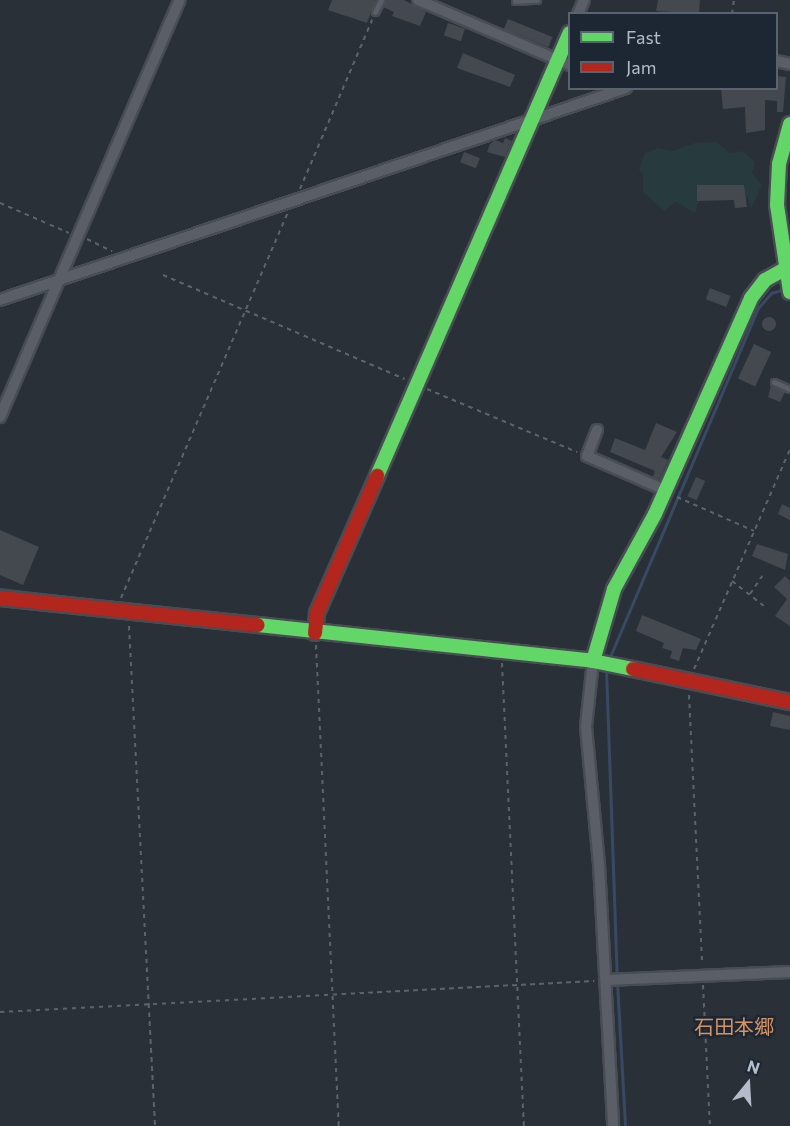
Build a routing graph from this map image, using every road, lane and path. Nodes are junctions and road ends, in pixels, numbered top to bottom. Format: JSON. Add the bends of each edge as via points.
{"nodes":[{"id":1,"x":180,"y":0,"type":"edge"},
{"id":2,"x":381,"y":0,"type":"edge"},
{"id":3,"x":418,"y":0,"type":"edge"},
{"id":4,"x":537,"y":0,"type":"edge"},
{"id":5,"x":515,"y":1,"type":"edge"},
{"id":6,"x":375,"y":12,"type":"joint"},
{"id":7,"x":568,"y":43,"type":"edge"},
{"id":8,"x":564,"y":62,"type":"edge"},
{"id":9,"x":619,"y":90,"type":"edge"},
{"id":10,"x":531,"y":120,"type":"junction"},
{"id":11,"x":790,"y":124,"type":"edge"},
{"id":12,"x":293,"y":201,"type":"junction"},
{"id":13,"x":0,"y":203,"type":"edge"},
{"id":14,"x":77,"y":236,"type":"junction"},
{"id":15,"x":125,"y":257,"type":"junction"},
{"id":16,"x":785,"y":269,"type":"junction"},
{"id":17,"x":163,"y":275,"type":"dead end"},
{"id":18,"x":60,"y":280,"type":"junction"},
{"id":19,"x":790,"y":291,"type":"edge"},
{"id":20,"x":0,"y":300,"type":"edge"},
{"id":21,"x":247,"y":311,"type":"junction"},
{"id":22,"x":774,"y":382,"type":"dead end"},
{"id":23,"x":415,"y":384,"type":"junction"},
{"id":24,"x":790,"y":389,"type":"edge"},
{"id":25,"x":0,"y":417,"type":"edge"},
{"id":26,"x":597,"y":430,"type":"dead end"},
{"id":27,"x":790,"y":449,"type":"edge"},
{"id":28,"x":587,"y":456,"type":"junction"},
{"id":29,"x":665,"y":491,"type":"junction"},
{"id":30,"x":754,"y":531,"type":"junction"},
{"id":31,"x":762,"y":576,"type":"dead end"},
{"id":32,"x":732,"y":581,"type":"junction"},
{"id":33,"x":750,"y":594,"type":"junction"},
{"id":34,"x":0,"y":598,"type":"edge"},
{"id":35,"x":764,"y":606,"type":"dead end"},
{"id":36,"x":122,"y":613,"type":"junction"},
{"id":37,"x":315,"y":633,"type":"junction"},
{"id":38,"x":502,"y":654,"type":"junction"},
{"id":39,"x":593,"y":661,"type":"junction"},
{"id":40,"x":689,"y":681,"type":"junction"},
{"id":41,"x":790,"y":702,"type":"edge"},
{"id":42,"x":790,"y":972,"type":"edge"},
{"id":43,"x":702,"y":977,"type":"junction"},
{"id":44,"x":606,"y":980,"type":"junction"},
{"id":45,"x":517,"y":985,"type":"junction"},
{"id":46,"x":333,"y":996,"type":"junction"},
{"id":47,"x":148,"y":1003,"type":"junction"},
{"id":48,"x":0,"y":1012,"type":"edge"},
{"id":49,"x":155,"y":1126,"type":"edge"},
{"id":50,"x":339,"y":1126,"type":"edge"},
{"id":51,"x":524,"y":1126,"type":"edge"},
{"id":52,"x":613,"y":1126,"type":"edge"},
{"id":53,"x":710,"y":1126,"type":"edge"}],
"edges":[{"from":1,"to":14,"type":"street"},
{"from":2,"to":6,"type":"lane"},
{"from":3,"to":8,"type":"street"},
{"from":4,"to":5,"type":"lane"},
{"from":6,"to":12,"type":"path"},
{"from":7,"to":8,"type":"street"},
{"from":8,"to":10,"type":"street"},
{"from":9,"to":10,"type":"street"},
{"from":10,"to":12,"type":"street"},
{"from":10,"to":23,"type":"street"},
{"from":11,"to":16,"type":"street","via":[[777,184]]},
{"from":12,"to":15,"type":"street"},
{"from":12,"to":21,"type":"path"},
{"from":13,"to":14,"type":"path"},
{"from":14,"to":15,"type":"path"},
{"from":14,"to":18,"type":"street"},
{"from":15,"to":18,"type":"street"},
{"from":16,"to":19,"type":"street"},
{"from":16,"to":29,"type":"street","via":[[765,280],[751,298]]},
{"from":17,"to":21,"type":"path"},
{"from":18,"to":20,"type":"street"},
{"from":18,"to":25,"type":"street"},
{"from":21,"to":23,"type":"path"},
{"from":21,"to":36,"type":"path"},
{"from":22,"to":24,"type":"lane"},
{"from":23,"to":28,"type":"path"},
{"from":23,"to":37,"type":"street","via":[[317,613]]},
{"from":26,"to":28,"type":"street"},
{"from":27,"to":30,"type":"path"},
{"from":28,"to":29,"type":"street"},
{"from":29,"to":30,"type":"path"},
{"from":29,"to":39,"type":"street","via":[[614,589]]},
{"from":30,"to":32,"type":"path"},
{"from":31,"to":33,"type":"path"},
{"from":32,"to":33,"type":"path"},
{"from":32,"to":40,"type":"path"},
{"from":33,"to":35,"type":"path"},
{"from":34,"to":36,"type":"street"},
{"from":36,"to":37,"type":"street"},
{"from":36,"to":47,"type":"path"},
{"from":37,"to":38,"type":"street"},
{"from":37,"to":46,"type":"path"},
{"from":38,"to":39,"type":"street"},
{"from":38,"to":45,"type":"path"},
{"from":39,"to":40,"type":"street"},
{"from":39,"to":44,"type":"street","via":[[586,727]]},
{"from":40,"to":41,"type":"street"},
{"from":40,"to":43,"type":"path"},
{"from":42,"to":43,"type":"street"},
{"from":43,"to":44,"type":"street"},
{"from":43,"to":53,"type":"path"},
{"from":44,"to":45,"type":"path"},
{"from":44,"to":52,"type":"street"},
{"from":45,"to":46,"type":"path"},
{"from":45,"to":51,"type":"path"},
{"from":46,"to":47,"type":"path"},
{"from":46,"to":50,"type":"path"},
{"from":47,"to":48,"type":"path"},
{"from":47,"to":49,"type":"path"}]}
